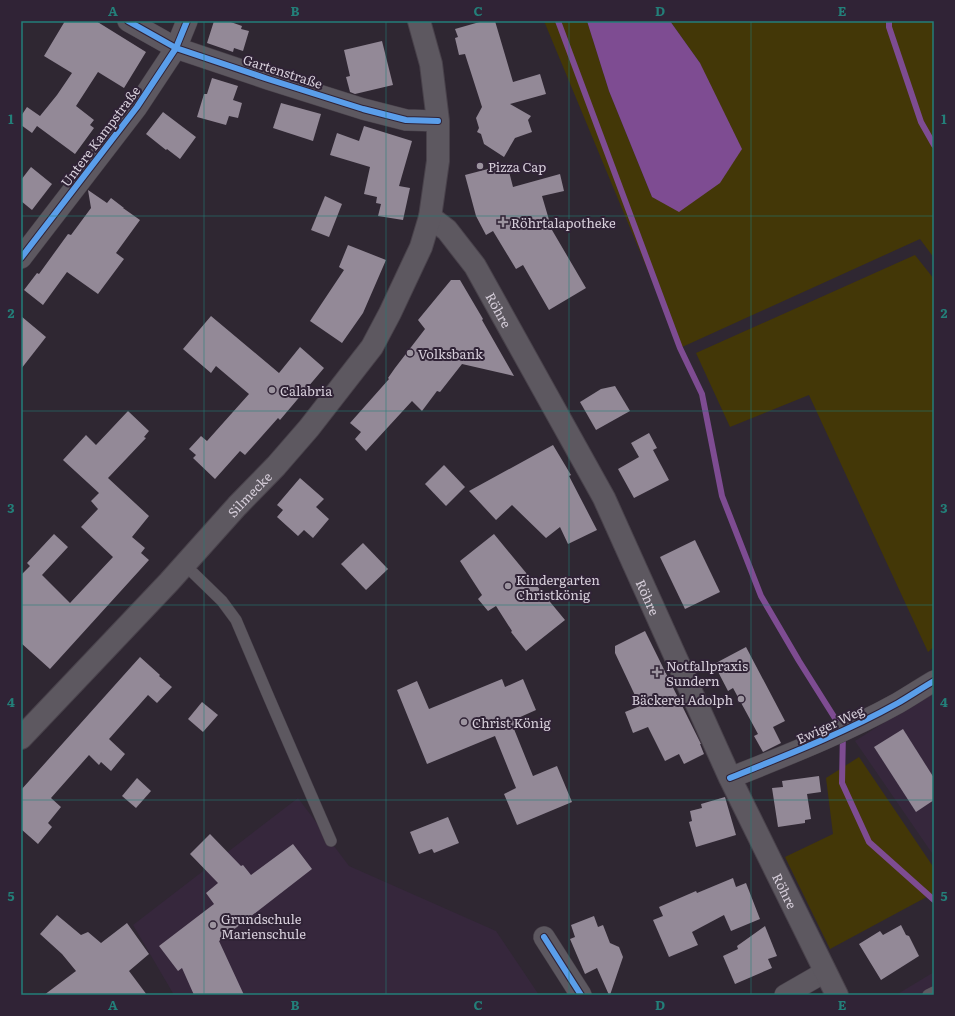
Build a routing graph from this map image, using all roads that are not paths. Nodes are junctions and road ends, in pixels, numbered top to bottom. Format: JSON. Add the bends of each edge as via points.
{"nodes":[{"id":1,"x":128,"y":21,"type":"edge"},
{"id":2,"x":187,"y":21,"type":"edge"},
{"id":3,"x":419,"y":21,"type":"edge"},
{"id":4,"x":176,"y":48,"type":"junction"},
{"id":5,"x":438,"y":121,"type":"junction"},
{"id":6,"x":430,"y":217,"type":"junction"},
{"id":7,"x":21,"y":258,"type":"edge"},
{"id":8,"x":185,"y":565,"type":"junction"},
{"id":9,"x":934,"y":681,"type":"edge"},
{"id":10,"x":21,"y":738,"type":"edge"},
{"id":11,"x":730,"y":778,"type":"junction"},
{"id":12,"x":331,"y":841,"type":"dead end"},
{"id":13,"x":544,"y":937,"type":"dead end"},
{"id":14,"x":825,"y":972,"type":"junction"},
{"id":15,"x":934,"y":992,"type":"edge"},
{"id":16,"x":581,"y":995,"type":"edge"},
{"id":17,"x":785,"y":995,"type":"edge"},
{"id":18,"x":837,"y":995,"type":"edge"},
{"id":19,"x":928,"y":995,"type":"edge"}],
"edges":[{"from":1,"to":4,"type":"street","name":"Gartenstraße"},
{"from":2,"to":4,"type":"street","name":"Untere Kampstraße"},
{"from":3,"to":5,"type":"main road","name":"Silmecke","via":[[431,64]]},
{"from":4,"to":5,"type":"street","name":"Gartenstraße","via":[[363,109],[406,120]]},
{"from":4,"to":7,"type":"street","name":"Untere Kampstraße","via":[[137,107]]},
{"from":5,"to":6,"type":"main road","name":"Silmecke","via":[[438,162]]},
{"from":6,"to":8,"type":"main road","name":"Silmecke","via":[[421,247],[372,346],[309,428]]},
{"from":6,"to":11,"type":"main road","name":"Röhre","via":[[447,230],[475,266],[604,498]]},
{"from":8,"to":10,"type":"main road","name":"Silmecke"},
{"from":8,"to":12,"type":"lane","via":[[222,601],[236,620]]},
{"from":9,"to":11,"type":"street","name":"Ewiger Weg","via":[[843,731]]},
{"from":11,"to":14,"type":"main road","name":"Röhre"},
{"from":13,"to":16,"type":"street"},
{"from":14,"to":17,"type":"street"},
{"from":14,"to":18,"type":"main road","name":"Röhre"},
{"from":15,"to":19,"type":"lane"}]}
